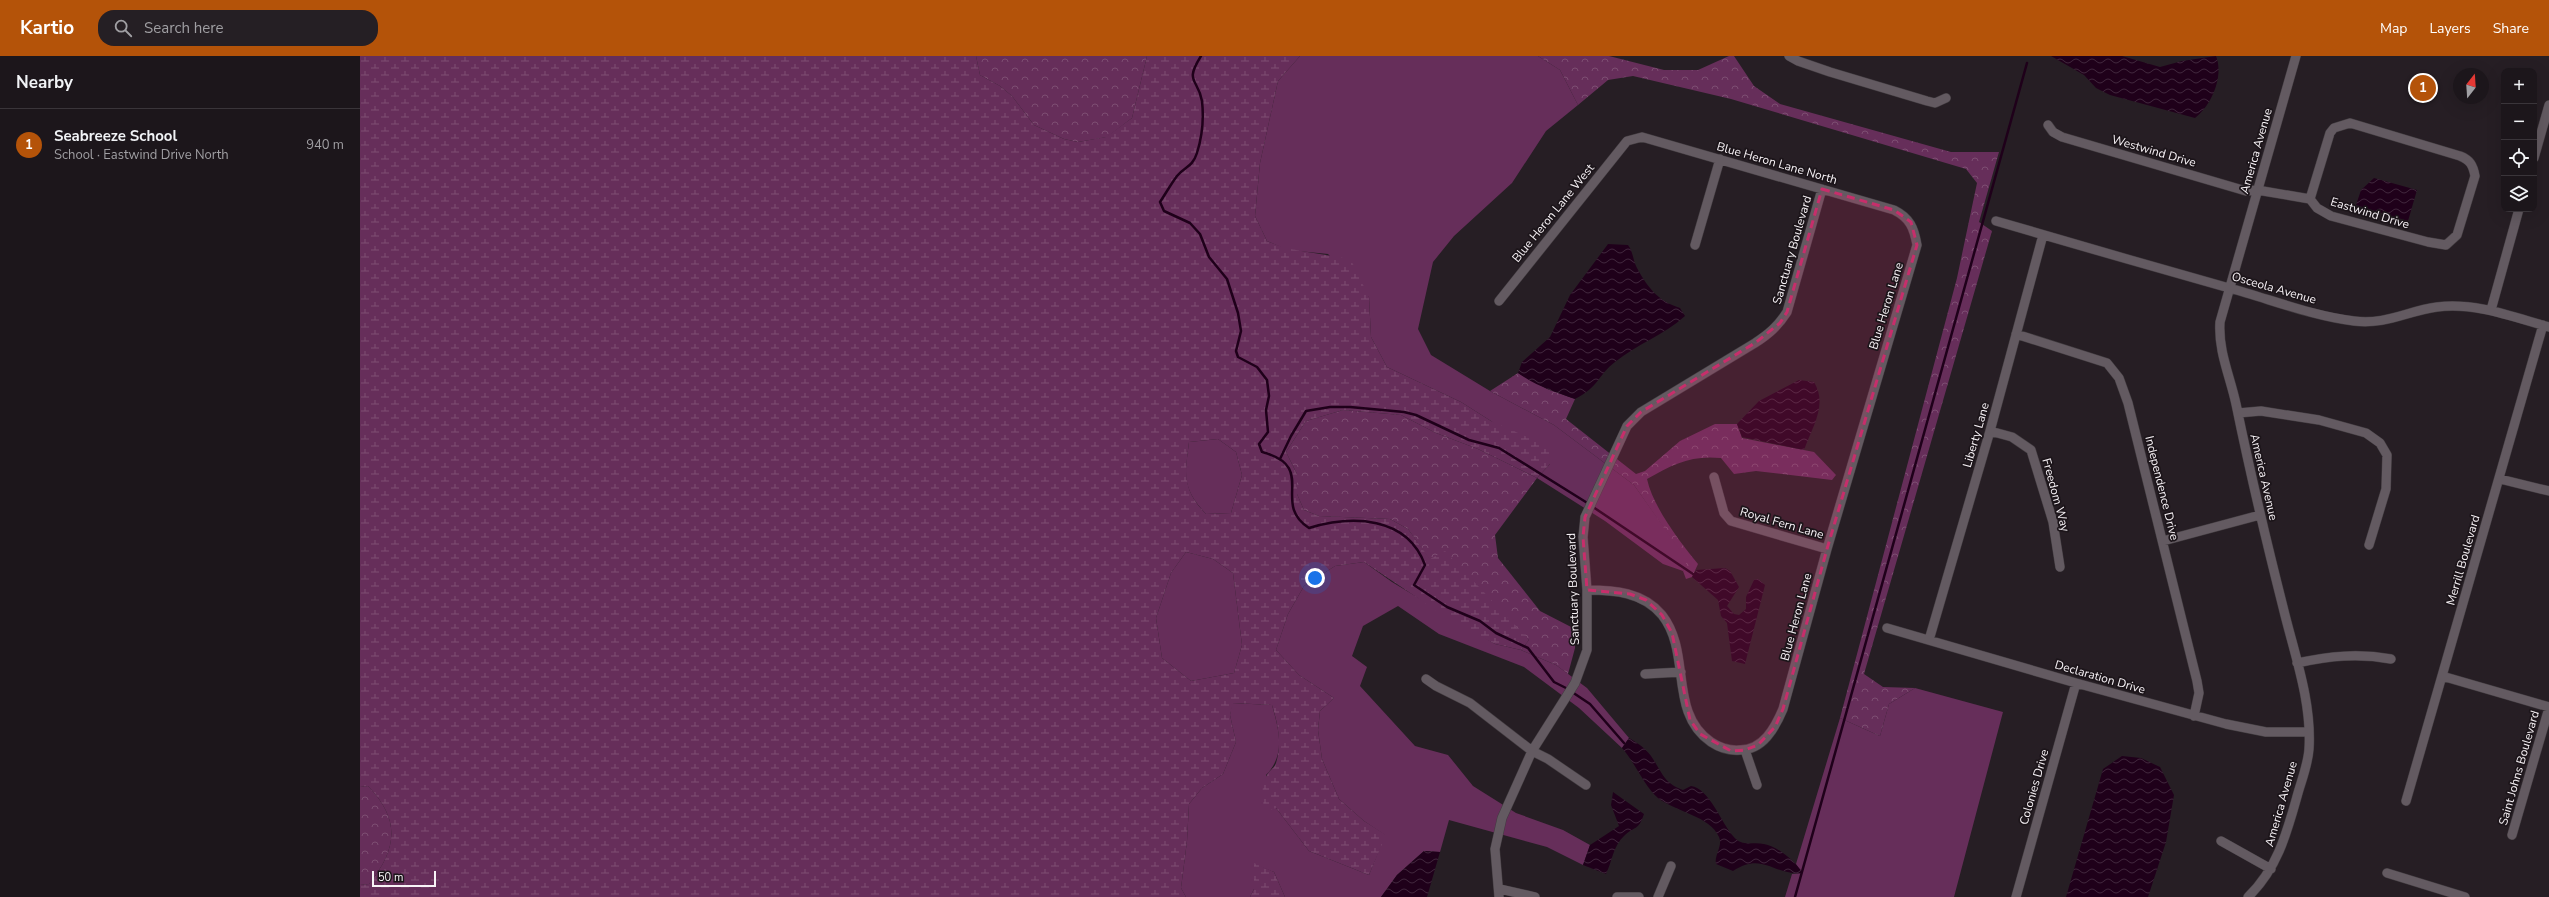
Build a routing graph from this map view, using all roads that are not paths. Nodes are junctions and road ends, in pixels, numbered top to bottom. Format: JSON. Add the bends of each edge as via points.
{"nodes":[{"id":1,"x":1789,"y":56,"type":"edge"},
{"id":2,"x":2296,"y":56,"type":"edge"},
{"id":3,"x":1946,"y":98,"type":"dead end"},
{"id":4,"x":2549,"y":105,"type":"edge"},
{"id":5,"x":2048,"y":125,"type":"dead end"},
{"id":6,"x":1627,"y":141,"type":"joint"},
{"id":7,"x":2537,"y":147,"type":"edge"},
{"id":8,"x":1720,"y":159,"type":"junction"},
{"id":9,"x":1822,"y":189,"type":"junction"},
{"id":10,"x":2257,"y":190,"type":"junction"},
{"id":11,"x":2310,"y":199,"type":"junction"},
{"id":12,"x":2519,"y":212,"type":"edge"},
{"id":13,"x":1996,"y":221,"type":"dead end"},
{"id":14,"x":1913,"y":228,"type":"joint"},
{"id":15,"x":2043,"y":235,"type":"junction"},
{"id":16,"x":1695,"y":245,"type":"dead end"},
{"id":17,"x":2228,"y":288,"type":"junction"},
{"id":18,"x":1499,"y":300,"type":"dead end"},
{"id":19,"x":2491,"y":310,"type":"junction"},
{"id":20,"x":2546,"y":326,"type":"edge"},
{"id":21,"x":2016,"y":334,"type":"junction"},
{"id":22,"x":2238,"y":413,"type":"junction"},
{"id":23,"x":1990,"y":431,"type":"junction"},
{"id":24,"x":1714,"y":477,"type":"dead end"},
{"id":25,"x":2500,"y":478,"type":"junction"},
{"id":26,"x":2549,"y":491,"type":"edge"},
{"id":27,"x":2260,"y":515,"type":"junction"},
{"id":28,"x":2163,"y":541,"type":"junction"},
{"id":29,"x":2369,"y":545,"type":"dead end"},
{"id":30,"x":1826,"y":549,"type":"junction"},
{"id":31,"x":2060,"y":568,"type":"dead end"},
{"id":32,"x":1587,"y":590,"type":"junction"},
{"id":33,"x":1887,"y":628,"type":"dead end"},
{"id":34,"x":1929,"y":640,"type":"junction"},
{"id":35,"x":2391,"y":659,"type":"dead end"},
{"id":36,"x":2297,"y":663,"type":"junction"},
{"id":37,"x":1681,"y":672,"type":"junction"},
{"id":38,"x":1646,"y":674,"type":"dead end"},
{"id":39,"x":2442,"y":676,"type":"junction"},
{"id":40,"x":1426,"y":679,"type":"dead end"},
{"id":41,"x":2076,"y":683,"type":"junction"},
{"id":42,"x":2549,"y":708,"type":"edge"},
{"id":43,"x":2194,"y":716,"type":"junction"},
{"id":44,"x":2309,"y":732,"type":"junction"},
{"id":45,"x":1745,"y":750,"type":"junction"},
{"id":46,"x":1532,"y":751,"type":"junction"},
{"id":47,"x":1586,"y":785,"type":"dead end"},
{"id":48,"x":1757,"y":785,"type":"dead end"},
{"id":49,"x":2406,"y":801,"type":"dead end"},
{"id":50,"x":2512,"y":835,"type":"dead end"},
{"id":51,"x":2221,"y":841,"type":"dead end"},
{"id":52,"x":1671,"y":866,"type":"dead end"},
{"id":53,"x":2271,"y":869,"type":"junction"},
{"id":54,"x":2387,"y":873,"type":"dead end"},
{"id":55,"x":1500,"y":893,"type":"edge"},
{"id":56,"x":1535,"y":897,"type":"edge"},
{"id":57,"x":1617,"y":897,"type":"edge"},
{"id":58,"x":1640,"y":897,"type":"edge"},
{"id":59,"x":1658,"y":897,"type":"edge"},
{"id":60,"x":2016,"y":897,"type":"edge"},
{"id":61,"x":2248,"y":897,"type":"edge"},
{"id":62,"x":2465,"y":897,"type":"edge"}],
"edges":[{"from":1,"to":3,"type":"street","via":[[1823,70],[1927,101],[1935,103]]},
{"from":2,"to":10,"type":"street","name":"America Avenue"},
{"from":4,"to":7,"type":"street"},
{"from":5,"to":10,"type":"street","name":"Westwind Drive","via":[[2053,132],[2062,137],[2246,190]]},
{"from":6,"to":8,"type":"street","name":"Blue Heron Lane North","via":[[1642,136]]},
{"from":6,"to":18,"type":"street","name":"Blue Heron Lane West"},
{"from":8,"to":9,"type":"street","name":"Blue Heron Lane North"},
{"from":8,"to":16,"type":"street"},
{"from":9,"to":14,"type":"street","name":"Blue Heron Lane North","via":[[1894,210],[1904,215]]},
{"from":9,"to":32,"type":"street","name":"Sanctuary Boulevard","via":[[1787,312],[1774,331],[1641,412],[1627,426],[1585,516],[1583,537]]},
{"from":10,"to":11,"type":"street"},
{"from":10,"to":17,"type":"street","name":"America Avenue"},
{"from":11,"to":11,"type":"street","name":"Eastwind Drive","via":[[2330,134],[2334,128],[2350,123],[2468,160],[2474,168],[2475,176],[2457,235],[2446,245],[2331,216],[2317,208]]},
{"from":12,"to":19,"type":"street"},
{"from":13,"to":15,"type":"street","name":"Osceola Avenue"},
{"from":14,"to":30,"type":"street","name":"Blue Heron Lane","via":[[1917,245]]},
{"from":15,"to":17,"type":"street","name":"Osceola Avenue"},
{"from":15,"to":21,"type":"street","name":"Liberty Lane"},
{"from":17,"to":19,"type":"street","name":"Osceola Avenue","via":[[2315,313],[2354,321],[2382,322],[2435,307],[2456,305]]},
{"from":17,"to":22,"type":"street","name":"America Avenue","via":[[2219,336]]},
{"from":19,"to":20,"type":"street","name":"Osceola Avenue"},
{"from":20,"to":25,"type":"street","name":"Merrill Boulevard"},
{"from":21,"to":23,"type":"street","name":"Liberty Lane"},
{"from":21,"to":28,"type":"street","name":"Independence Drive","via":[[2102,361],[2113,368],[2128,403]]},
{"from":22,"to":27,"type":"street","name":"America Avenue"},
{"from":22,"to":29,"type":"street","via":[[2282,413],[2326,422],[2373,437],[2387,454],[2386,489]]},
{"from":23,"to":31,"type":"street","name":"Freedom Way","via":[[2012,438],[2032,450],[2053,522]]},
{"from":23,"to":34,"type":"street","name":"Liberty Lane"},
{"from":24,"to":30,"type":"street","name":"Royal Fern Lane","via":[[1724,513],[1731,521]]},
{"from":25,"to":26,"type":"street"},
{"from":25,"to":39,"type":"street","name":"Merrill Boulevard"},
{"from":27,"to":28,"type":"street"},
{"from":27,"to":36,"type":"street","name":"America Avenue"},
{"from":28,"to":43,"type":"street","name":"Independence Drive","via":[[2199,693]]},
{"from":30,"to":45,"type":"street","name":"Blue Heron Lane","via":[[1783,709],[1775,727],[1766,738]]},
{"from":32,"to":37,"type":"street","via":[[1630,594],[1646,600],[1662,615],[1672,633]]},
{"from":32,"to":46,"type":"street","name":"Sanctuary Boulevard","via":[[1587,650],[1575,683]]},
{"from":33,"to":34,"type":"street","name":"Declaration Drive"},
{"from":34,"to":41,"type":"street","name":"Declaration Drive"},
{"from":35,"to":36,"type":"street","via":[[2346,654]]},
{"from":36,"to":44,"type":"street","name":"America Avenue","via":[[2305,696]]},
{"from":37,"to":38,"type":"street"},
{"from":37,"to":45,"type":"street","via":[[1685,705],[1690,720],[1700,734],[1730,751]]},
{"from":39,"to":42,"type":"street"},
{"from":39,"to":49,"type":"street","name":"Merrill Boulevard"},
{"from":40,"to":46,"type":"street","via":[[1470,703]]},
{"from":41,"to":43,"type":"street","name":"Declaration Drive"},
{"from":41,"to":60,"type":"street","name":"Colonies Drive"},
{"from":42,"to":50,"type":"street","name":"Saint Johns Boulevard"},
{"from":43,"to":44,"type":"street","name":"Declaration Drive","via":[[2266,732]]},
{"from":44,"to":53,"type":"street","name":"America Avenue","via":[[2307,762],[2284,841]]},
{"from":45,"to":48,"type":"street"},
{"from":46,"to":47,"type":"street"},
{"from":46,"to":55,"type":"street","name":"Sanctuary Boulevard","via":[[1496,835],[1496,872]]},
{"from":51,"to":53,"type":"street"},
{"from":52,"to":59,"type":"street"},
{"from":53,"to":61,"type":"street","name":"America Avenue"},
{"from":54,"to":62,"type":"street"},
{"from":55,"to":56,"type":"street"},
{"from":57,"to":58,"type":"street"}]}
